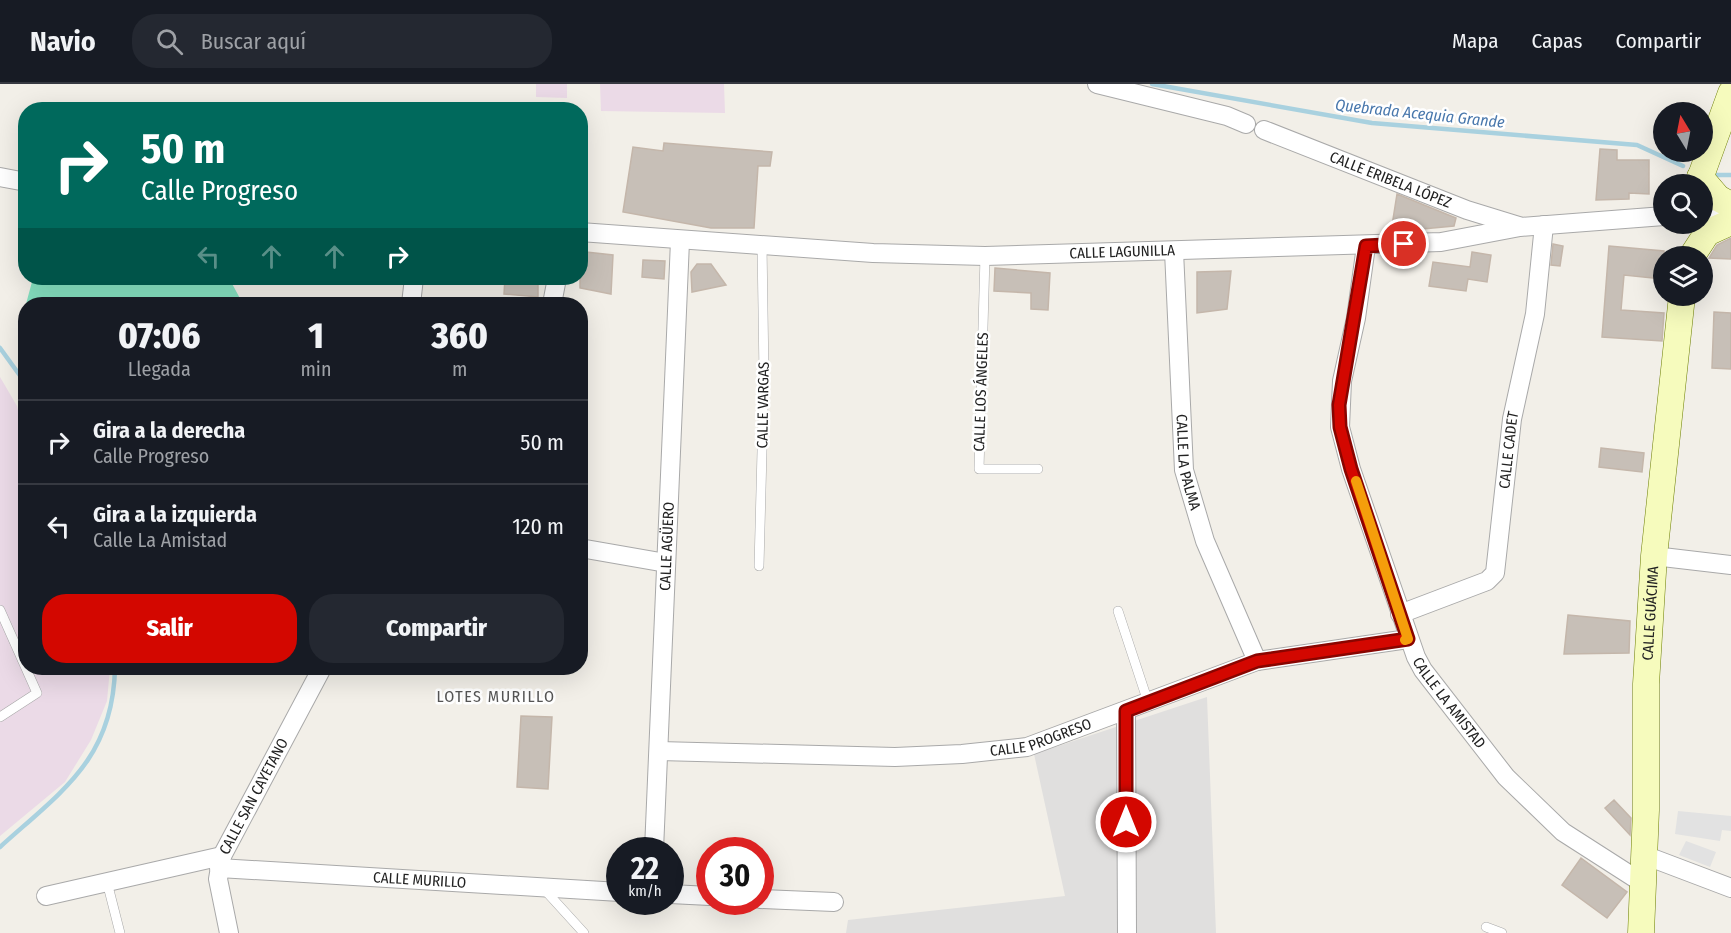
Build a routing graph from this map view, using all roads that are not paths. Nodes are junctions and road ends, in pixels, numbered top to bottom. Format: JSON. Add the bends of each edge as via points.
{"nodes":[{"id":1,"x":1097,"y":84,"type":"edge"},
{"id":2,"x":1731,"y":93,"type":"edge"},
{"id":3,"x":1246,"y":124,"type":"dead end"},
{"id":4,"x":1264,"y":130,"type":"dead end"},
{"id":5,"x":1701,"y":174,"type":"edge"},
{"id":6,"x":0,"y":177,"type":"edge"},
{"id":7,"x":18,"y":180,"type":"edge"},
{"id":8,"x":1713,"y":191,"type":"edge"},
{"id":9,"x":1731,"y":205,"type":"edge"},
{"id":10,"x":1731,"y":213,"type":"edge"},
{"id":11,"x":1713,"y":214,"type":"edge"},
{"id":12,"x":1653,"y":217,"type":"edge"},
{"id":13,"x":1731,"y":222,"type":"edge"},
{"id":14,"x":1544,"y":225,"type":"junction"},
{"id":15,"x":1520,"y":227,"type":"junction"},
{"id":16,"x":588,"y":233,"type":"edge"},
{"id":17,"x":680,"y":241,"type":"junction"},
{"id":18,"x":762,"y":245,"type":"junction"},
{"id":19,"x":1366,"y":246,"type":"junction"},
{"id":20,"x":1699,"y":246,"type":"edge"},
{"id":21,"x":1174,"y":251,"type":"junction"},
{"id":22,"x":985,"y":256,"type":"junction"},
{"id":23,"x":1681,"y":306,"type":"edge"},
{"id":24,"x":1038,"y":469,"type":"dead end"},
{"id":25,"x":588,"y":549,"type":"edge"},
{"id":26,"x":1654,"y":556,"type":"junction"},
{"id":27,"x":666,"y":563,"type":"junction"},
{"id":28,"x":1731,"y":565,"type":"edge"},
{"id":29,"x":759,"y":566,"type":"dead end"},
{"id":30,"x":0,"y":610,"type":"edge"},
{"id":31,"x":1118,"y":611,"type":"dead end"},
{"id":32,"x":1400,"y":614,"type":"junction"},
{"id":33,"x":1408,"y":639,"type":"junction"},
{"id":34,"x":18,"y":650,"type":"edge"},
{"id":35,"x":1257,"y":661,"type":"junction"},
{"id":36,"x":29,"y":675,"type":"edge"},
{"id":37,"x":318,"y":675,"type":"edge"},
{"id":38,"x":1148,"y":702,"type":"junction"},
{"id":39,"x":1126,"y":711,"type":"junction"},
{"id":40,"x":0,"y":717,"type":"edge"},
{"id":41,"x":659,"y":751,"type":"junction"},
{"id":42,"x":655,"y":837,"type":"edge"},
{"id":43,"x":1644,"y":855,"type":"junction"},
{"id":44,"x":220,"y":862,"type":"junction"},
{"id":45,"x":107,"y":882,"type":"junction"},
{"id":46,"x":1641,"y":882,"type":"junction"},
{"id":47,"x":543,"y":888,"type":"junction"},
{"id":48,"x":1731,"y":888,"type":"edge"},
{"id":49,"x":606,"y":891,"type":"edge"},
{"id":50,"x":46,"y":896,"type":"dead end"},
{"id":51,"x":774,"y":900,"type":"edge"},
{"id":52,"x":834,"y":902,"type":"dead end"},
{"id":53,"x":1486,"y":927,"type":"dead end"},
{"id":54,"x":120,"y":933,"type":"edge"},
{"id":55,"x":229,"y":933,"type":"edge"},
{"id":56,"x":584,"y":933,"type":"edge"},
{"id":57,"x":1127,"y":933,"type":"edge"},
{"id":58,"x":1502,"y":933,"type":"edge"},
{"id":59,"x":1641,"y":933,"type":"edge"}],
"edges":[{"from":1,"to":3,"type":"street"},
{"from":2,"to":5,"type":"main road"},
{"from":4,"to":15,"type":"street","name":"CALLE ERIBELA LÓPEZ"},
{"from":6,"to":7,"type":"street"},
{"from":8,"to":9,"type":"main road"},
{"from":10,"to":11,"type":"street"},
{"from":12,"to":14,"type":"street","name":"CALLE LAGUNILLA"},
{"from":13,"to":20,"type":"main road","via":[[1707,233]]},
{"from":14,"to":15,"type":"street","name":"CALLE LAGUNILLA"},
{"from":14,"to":32,"type":"street","name":"CALLE CADET","via":[[1535,314],[1512,420],[1495,573],[1487,581]]},
{"from":15,"to":19,"type":"street","name":"CALLE LAGUNILLA","via":[[1441,242]]},
{"from":16,"to":17,"type":"street","name":"CALLE LAGUNILLA"},
{"from":17,"to":18,"type":"street","name":"CALLE LAGUNILLA"},
{"from":17,"to":27,"type":"street","name":"CALLE AGÜERO"},
{"from":18,"to":22,"type":"street","name":"CALLE LAGUNILLA","via":[[873,254]]},
{"from":18,"to":29,"type":"lane","name":"CALLE VARGAS","via":[[764,375]]},
{"from":19,"to":21,"type":"street","name":"CALLE LAGUNILLA"},
{"from":19,"to":32,"type":"street","name":"CALLE LA AMISTAD","via":[[1342,381],[1340,427]]},
{"from":21,"to":22,"type":"street","name":"CALLE LAGUNILLA"},
{"from":21,"to":35,"type":"street","name":"CALLE LA PALMA","via":[[1184,470],[1205,541]]},
{"from":22,"to":24,"type":"lane","name":"CALLE LOS ÁNGELES","via":[[979,469]]},
{"from":23,"to":26,"type":"main road","name":"CALLE GUÁCIMA"},
{"from":25,"to":27,"type":"street"},
{"from":26,"to":28,"type":"street"},
{"from":26,"to":43,"type":"main road","name":"CALLE GUÁCIMA","via":[[1646,684]]},
{"from":27,"to":41,"type":"street","name":"CALLE AGÜERO"},
{"from":30,"to":34,"type":"lane"},
{"from":31,"to":38,"type":"lane"},
{"from":32,"to":33,"type":"street","name":"CALLE LA AMISTAD"},
{"from":33,"to":35,"type":"street","name":"CALLE PROGRESO"},
{"from":33,"to":46,"type":"street","name":"CALLE LA AMISTAD","via":[[1423,670],[1506,777],[1563,832]]},
{"from":35,"to":38,"type":"street","name":"CALLE PROGRESO"},
{"from":36,"to":40,"type":"lane","via":[[37,693]]},
{"from":37,"to":44,"type":"street","name":"CALLE SAN CAYETANO"},
{"from":38,"to":39,"type":"street","name":"CALLE PROGRESO"},
{"from":39,"to":41,"type":"street","name":"CALLE PROGRESO","via":[[1027,747],[962,754],[895,757]]},
{"from":39,"to":57,"type":"street"},
{"from":41,"to":42,"type":"street","name":"CALLE AGÜERO"},
{"from":43,"to":46,"type":"main road","name":"CALLE GUÁCIMA"},
{"from":43,"to":48,"type":"street"},
{"from":44,"to":45,"type":"street","name":"CALLE MURILLO"},
{"from":44,"to":47,"type":"street","name":"CALLE MURILLO"},
{"from":44,"to":55,"type":"street","name":"CALLE SAN CAYETANO"},
{"from":45,"to":50,"type":"street","name":"CALLE MURILLO"},
{"from":45,"to":54,"type":"lane"},
{"from":46,"to":59,"type":"main road","name":"CALLE GUÁCIMA"},
{"from":47,"to":49,"type":"street","name":"CALLE MURILLO"},
{"from":47,"to":56,"type":"lane"},
{"from":51,"to":52,"type":"street"},
{"from":53,"to":58,"type":"lane"}]}
